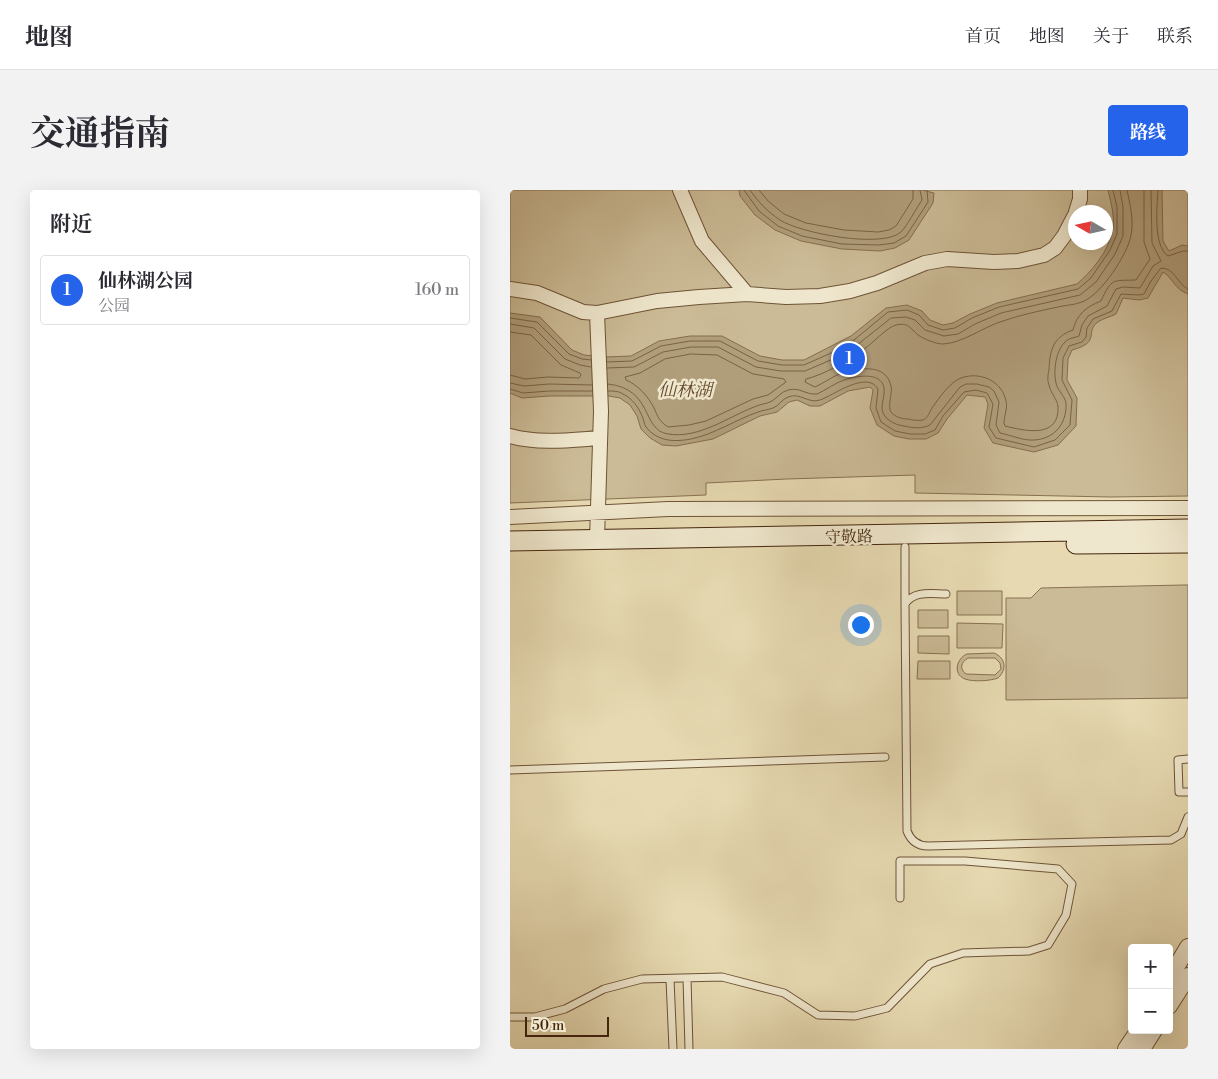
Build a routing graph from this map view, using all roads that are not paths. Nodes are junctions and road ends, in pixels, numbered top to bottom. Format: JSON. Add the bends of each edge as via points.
{"nodes":[{"id":1,"x":680,"y":190,"type":"edge"},
{"id":2,"x":1080,"y":190,"type":"edge"},
{"id":3,"x":1078,"y":205,"type":"edge"},
{"id":4,"x":1068,"y":228,"type":"edge"},
{"id":5,"x":510,"y":289,"type":"edge"},
{"id":6,"x":747,"y":294,"type":"junction"},
{"id":7,"x":598,"y":312,"type":"junction"},
{"id":8,"x":510,"y":436,"type":"edge"},
{"id":9,"x":600,"y":438,"type":"junction"},
{"id":10,"x":1188,"y":508,"type":"edge"},
{"id":11,"x":598,"y":513,"type":"junction"},
{"id":12,"x":510,"y":517,"type":"edge"},
{"id":13,"x":1188,"y":529,"type":"edge"},
{"id":14,"x":597,"y":540,"type":"junction"},
{"id":15,"x":510,"y":541,"type":"edge"},
{"id":16,"x":1188,"y":543,"type":"edge"},
{"id":17,"x":905,"y":547,"type":"junction"},
{"id":18,"x":510,"y":554,"type":"edge"},
{"id":19,"x":946,"y":594,"type":"dead end"},
{"id":20,"x":905,"y":604,"type":"junction"},
{"id":21,"x":885,"y":757,"type":"dead end"},
{"id":22,"x":1188,"y":760,"type":"edge"},
{"id":23,"x":510,"y":770,"type":"edge"},
{"id":24,"x":1188,"y":792,"type":"edge"},
{"id":25,"x":1188,"y":817,"type":"edge"},
{"id":26,"x":900,"y":898,"type":"dead end"},
{"id":27,"x":1188,"y":947,"type":"edge"},
{"id":28,"x":1173,"y":972,"type":"edge"},
{"id":29,"x":1188,"y":976,"type":"edge"},
{"id":30,"x":687,"y":978,"type":"junction"},
{"id":31,"x":670,"y":979,"type":"junction"},
{"id":32,"x":1173,"y":1000,"type":"edge"},
{"id":33,"x":510,"y":1016,"type":"edge"},
{"id":34,"x":1136,"y":1034,"type":"edge"},
{"id":35,"x":1151,"y":1034,"type":"edge"},
{"id":36,"x":673,"y":1049,"type":"edge"},
{"id":37,"x":689,"y":1049,"type":"edge"},
{"id":38,"x":1126,"y":1049,"type":"edge"},
{"id":39,"x":1142,"y":1049,"type":"edge"}],
"edges":[{"from":1,"to":6,"type":"street","via":[[702,241]]},
{"from":2,"to":3,"type":"street"},
{"from":4,"to":6,"type":"street","via":[[1055,248],[1031,259],[994,262],[947,259],[925,263],[850,291],[820,296]]},
{"from":5,"to":7,"type":"street","via":[[537,293],[583,312]]},
{"from":6,"to":7,"type":"street","via":[[657,301]]},
{"from":7,"to":9,"type":"street"},
{"from":8,"to":9,"type":"street","via":[[545,440]]},
{"from":9,"to":11,"type":"street"},
{"from":10,"to":11,"type":"street","via":[[668,508]]},
{"from":11,"to":12,"type":"street"},
{"from":11,"to":14,"type":"street"},
{"from":13,"to":14,"type":"main road","name":"守敬路"},
{"from":14,"to":15,"type":"main road","name":"守敬路"},
{"from":16,"to":17,"type":"main road","name":"守敬路"},
{"from":17,"to":18,"type":"main road","name":"守敬路"},
{"from":17,"to":20,"type":"lane"},
{"from":19,"to":20,"type":"lane","via":[[916,594]]},
{"from":20,"to":25,"type":"lane","via":[[907,831],[914,842],[928,846],[1171,840],[1181,834]]},
{"from":21,"to":23,"type":"lane"},
{"from":22,"to":24,"type":"lane","via":[[1178,760],[1179,792]]},
{"from":26,"to":30,"type":"lane","via":[[900,862],[965,861],[1058,869],[1072,884],[1066,915],[1048,945],[1029,951],[963,953],[930,964],[887,1008],[855,1016],[818,1015],[784,992],[722,977]]},
{"from":27,"to":28,"type":"street"},
{"from":29,"to":32,"type":"street"},
{"from":30,"to":31,"type":"lane"},
{"from":30,"to":37,"type":"lane"},
{"from":31,"to":33,"type":"lane","via":[[642,979],[604,990],[565,1009],[535,1017]]},
{"from":31,"to":36,"type":"lane"},
{"from":34,"to":38,"type":"street"},
{"from":35,"to":39,"type":"street"}]}
